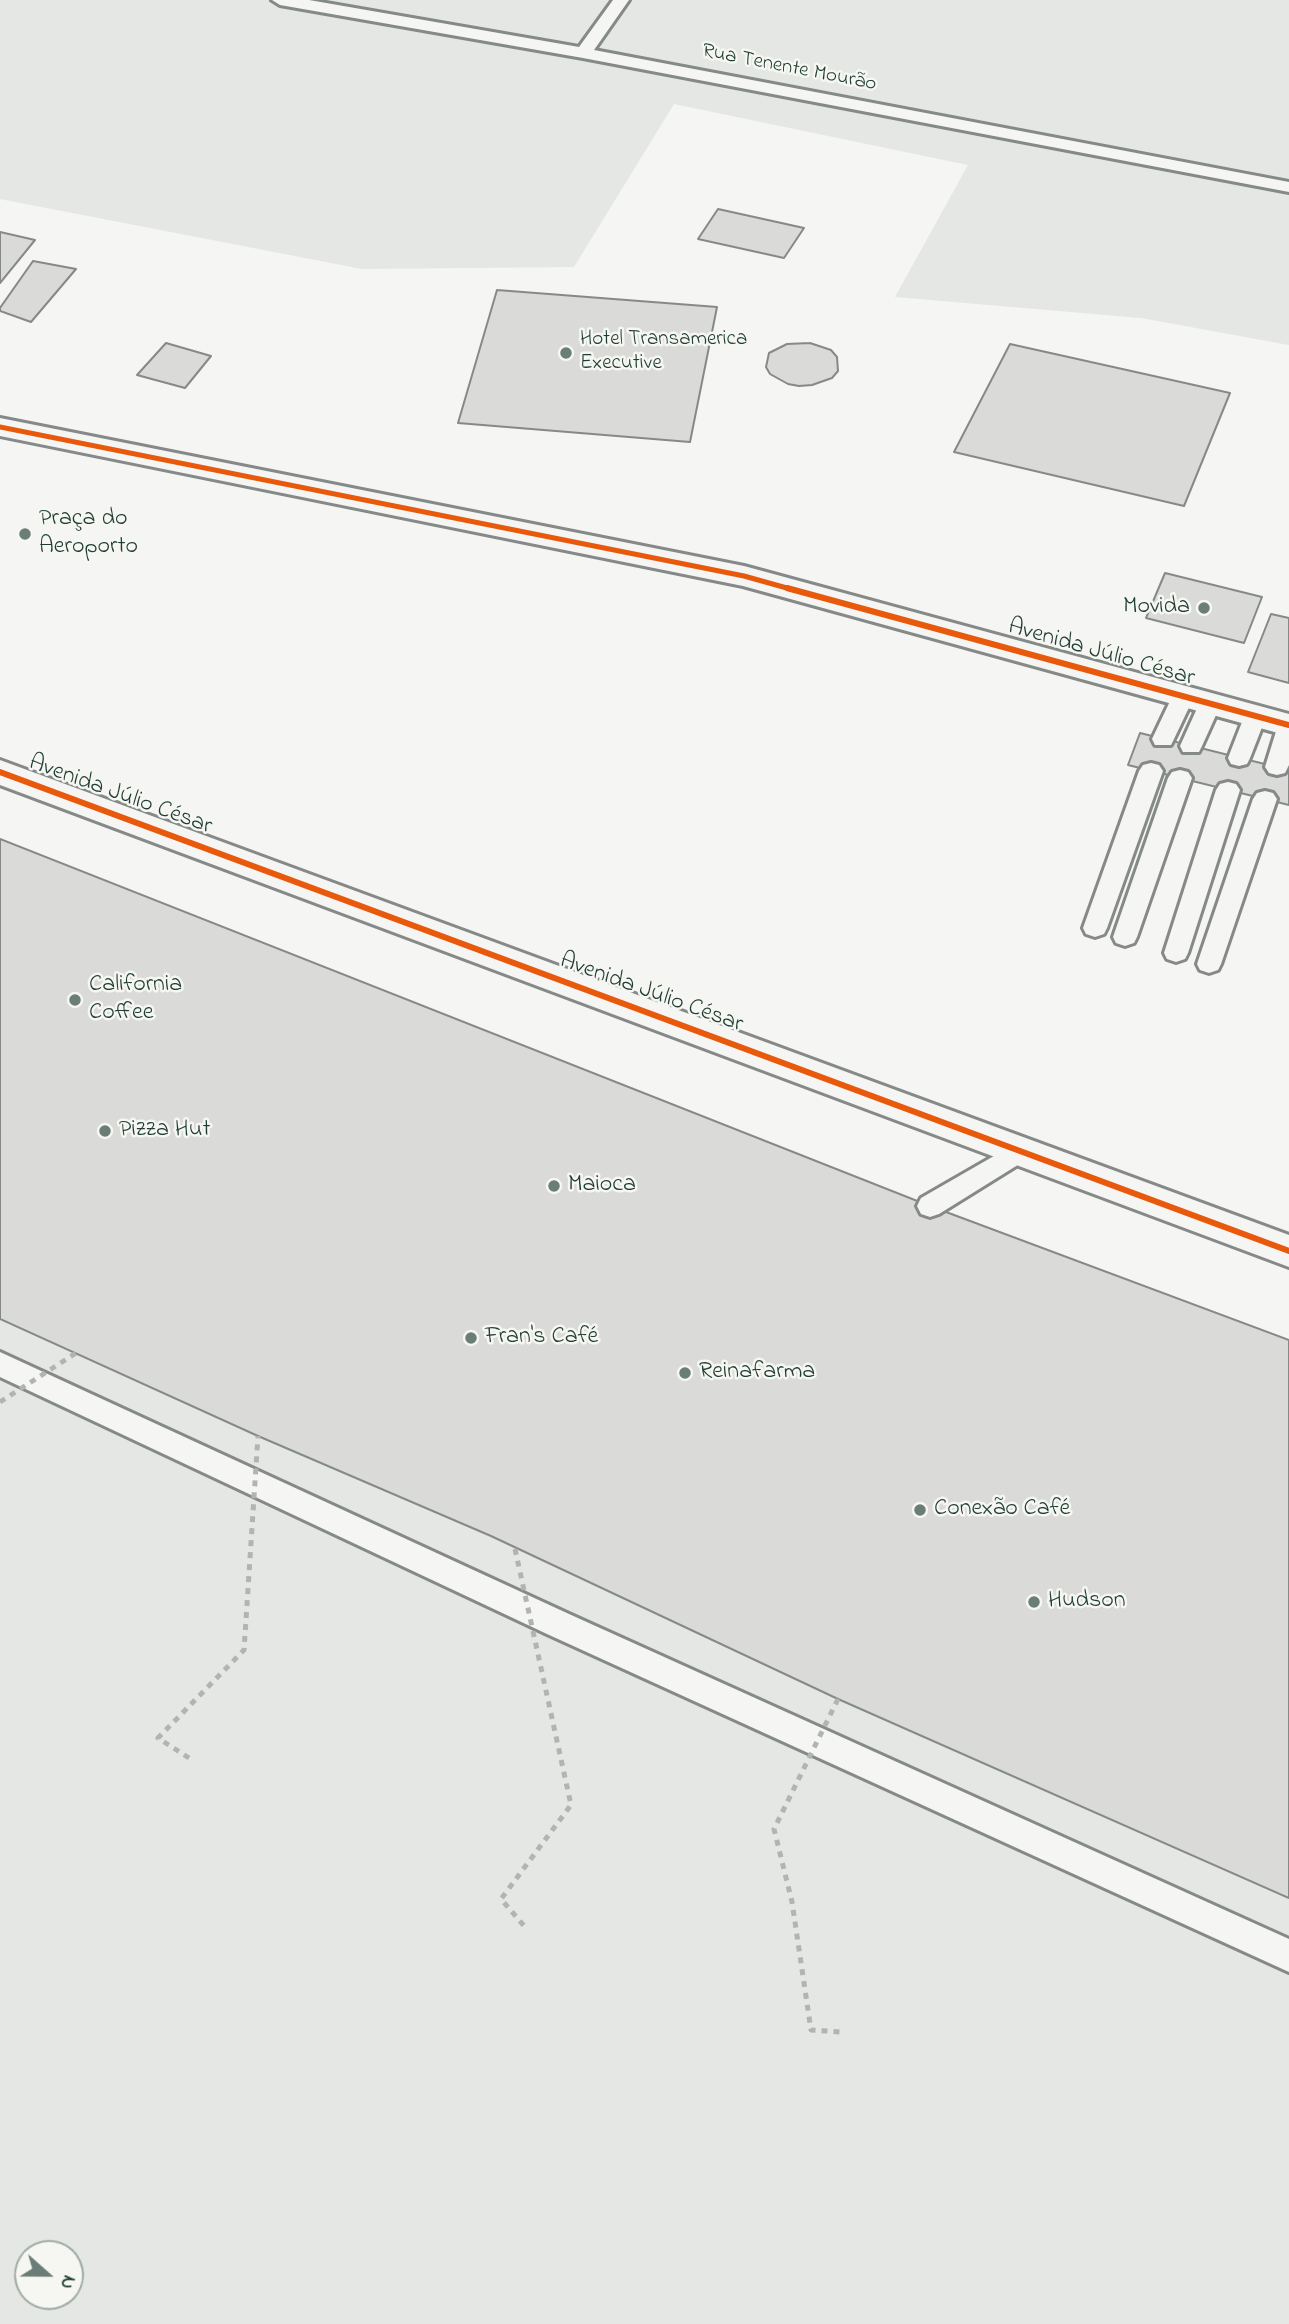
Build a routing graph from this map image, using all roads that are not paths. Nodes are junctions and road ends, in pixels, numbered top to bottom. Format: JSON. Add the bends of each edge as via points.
{"nodes":[{"id":1,"x":280,"y":0,"type":"edge"},
{"id":2,"x":621,"y":0,"type":"edge"},
{"id":3,"x":583,"y":52,"type":"junction"},
{"id":4,"x":1289,"y":187,"type":"edge"},
{"id":5,"x":0,"y":428,"type":"edge"},
{"id":6,"x":1196,"y":701,"type":"junction"},
{"id":7,"x":1255,"y":717,"type":"junction"},
{"id":8,"x":1289,"y":725,"type":"edge"},
{"id":9,"x":1163,"y":739,"type":"dead end"},
{"id":10,"x":1191,"y":746,"type":"dead end"},
{"id":11,"x":1239,"y":758,"type":"dead end"},
{"id":12,"x":1277,"y":767,"type":"dead end"},
{"id":13,"x":1151,"y":771,"type":"dead end"},
{"id":14,"x":0,"y":772,"type":"edge"},
{"id":15,"x":1180,"y":778,"type":"dead end"},
{"id":16,"x":1228,"y":790,"type":"dead end"},
{"id":17,"x":1265,"y":799,"type":"dead end"},
{"id":18,"x":1095,"y":928,"type":"dead end"},
{"id":19,"x":1125,"y":937,"type":"dead end"},
{"id":20,"x":1176,"y":953,"type":"dead end"},
{"id":21,"x":1209,"y":964,"type":"dead end"},
{"id":22,"x":1020,"y":1152,"type":"junction"},
{"id":23,"x":930,"y":1206,"type":"dead end"},
{"id":24,"x":1289,"y":1251,"type":"edge"},
{"id":25,"x":0,"y":1364,"type":"edge"},
{"id":26,"x":1289,"y":1956,"type":"edge"}],
"edges":[{"from":1,"to":3,"type":"lane","name":"Rua Tenente Mourão"},
{"from":2,"to":3,"type":"lane"},
{"from":3,"to":4,"type":"lane","name":"Rua Tenente Mourão"},
{"from":5,"to":6,"type":"street","name":"Avenida Júlio César","via":[[744,576]]},
{"from":6,"to":7,"type":"street","name":"Avenida Júlio César"},
{"from":6,"to":9,"type":"lane"},
{"from":6,"to":10,"type":"lane"},
{"from":7,"to":8,"type":"street","name":"Avenida Júlio César"},
{"from":7,"to":11,"type":"lane"},
{"from":8,"to":12,"type":"lane"},
{"from":13,"to":18,"type":"lane"},
{"from":14,"to":22,"type":"street","name":"Avenida Júlio César"},
{"from":15,"to":19,"type":"lane"},
{"from":16,"to":20,"type":"lane"},
{"from":17,"to":21,"type":"lane"},
{"from":22,"to":23,"type":"lane"},
{"from":22,"to":24,"type":"street","name":"Avenida Júlio César"},
{"from":25,"to":26,"type":"lane"}]}
